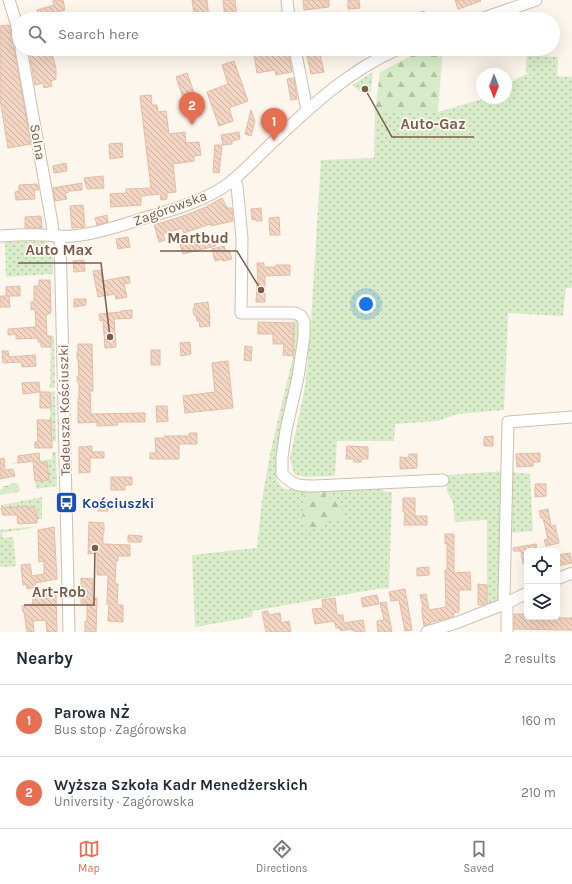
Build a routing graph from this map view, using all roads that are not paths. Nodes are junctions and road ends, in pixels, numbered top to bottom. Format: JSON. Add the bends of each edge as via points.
{"nodes":[{"id":1,"x":9,"y":0,"type":"edge"},
{"id":2,"x":287,"y":0,"type":"edge"},
{"id":3,"x":536,"y":0,"type":"edge"},
{"id":4,"x":13,"y":12,"type":"edge"},
{"id":5,"x":288,"y":12,"type":"edge"},
{"id":6,"x":501,"y":12,"type":"edge"},
{"id":7,"x":22,"y":56,"type":"edge"},
{"id":8,"x":296,"y":56,"type":"edge"},
{"id":9,"x":383,"y":56,"type":"edge"},
{"id":10,"x":307,"y":110,"type":"junction"},
{"id":11,"x":234,"y":179,"type":"junction"},
{"id":12,"x":0,"y":236,"type":"edge"},
{"id":13,"x":57,"y":236,"type":"junction"},
{"id":14,"x":572,"y":417,"type":"edge"},
{"id":15,"x":443,"y":480,"type":"dead end"},
{"id":16,"x":572,"y":573,"type":"edge"},
{"id":17,"x":560,"y":578,"type":"edge"},
{"id":18,"x":524,"y":594,"type":"edge"},
{"id":19,"x":507,"y":603,"type":"junction"},
{"id":20,"x":69,"y":632,"type":"edge"},
{"id":21,"x":427,"y":632,"type":"edge"},
{"id":22,"x":507,"y":632,"type":"edge"}],
"edges":[{"from":1,"to":4,"type":"street"},
{"from":2,"to":5,"type":"street"},
{"from":3,"to":6,"type":"street"},
{"from":7,"to":13,"type":"street","name":"Solna","via":[[52,223]]},
{"from":8,"to":10,"type":"street"},
{"from":9,"to":10,"type":"street","name":"Zagórowska","via":[[351,75]]},
{"from":10,"to":11,"type":"street","name":"Zagórowska"},
{"from":11,"to":13,"type":"street","name":"Zagórowska","via":[[203,198],[166,212],[95,232]]},
{"from":11,"to":15,"type":"street","via":[[237,186],[242,238],[241,313],[295,313],[304,321],[298,377],[282,457],[282,474],[290,482],[300,486]]},
{"from":12,"to":13,"type":"street","name":"Zagórowska"},
{"from":13,"to":20,"type":"street","name":"Tadeusza Kościuszki"},
{"from":14,"to":19,"type":"street","via":[[508,422],[504,598]]},
{"from":16,"to":17,"type":"street"},
{"from":18,"to":19,"type":"street"},
{"from":19,"to":21,"type":"street"},
{"from":19,"to":22,"type":"street"}]}
